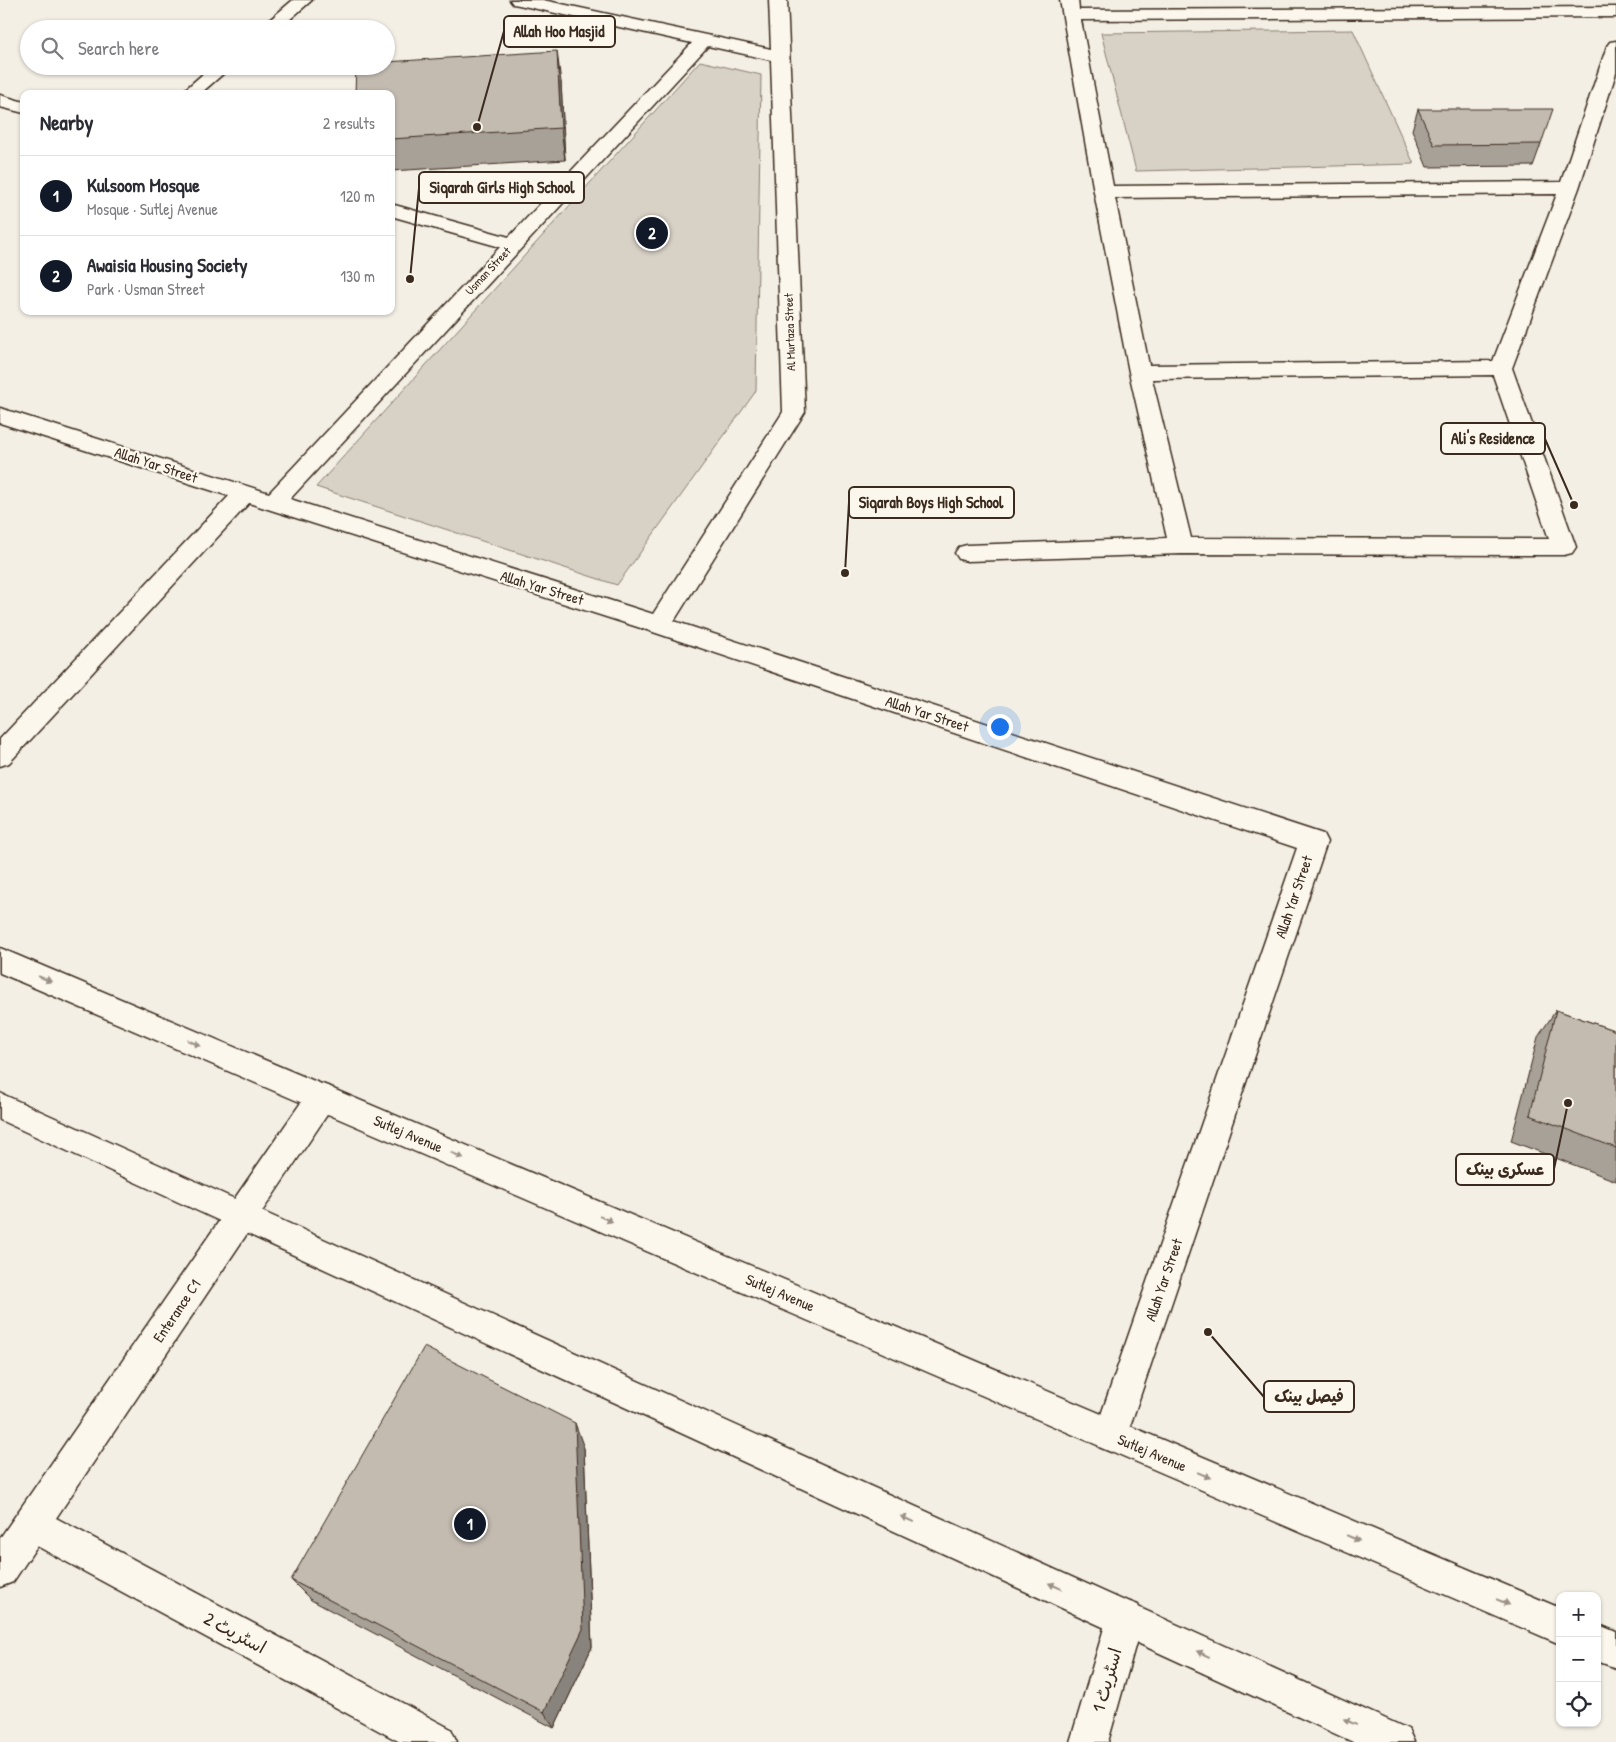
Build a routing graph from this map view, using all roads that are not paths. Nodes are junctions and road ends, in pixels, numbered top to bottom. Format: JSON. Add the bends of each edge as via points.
{"nodes":[{"id":1,"x":303,"y":0,"type":"edge"},
{"id":2,"x":519,"y":0,"type":"edge"},
{"id":3,"x":778,"y":0,"type":"edge"},
{"id":4,"x":1071,"y":7,"type":"edge"},
{"id":5,"x":1616,"y":12,"type":"edge"},
{"id":6,"x":279,"y":20,"type":"edge"},
{"id":7,"x":704,"y":40,"type":"junction"},
{"id":8,"x":1616,"y":46,"type":"edge"},
{"id":9,"x":779,"y":56,"type":"junction"},
{"id":10,"x":212,"y":75,"type":"edge"},
{"id":11,"x":195,"y":90,"type":"edge"},
{"id":12,"x":0,"y":101,"type":"edge"},
{"id":13,"x":20,"y":107,"type":"edge"},
{"id":14,"x":1569,"y":188,"type":"junction"},
{"id":15,"x":1104,"y":192,"type":"junction"},
{"id":16,"x":395,"y":211,"type":"edge"},
{"id":17,"x":513,"y":244,"type":"junction"},
{"id":18,"x":1501,"y":368,"type":"junction"},
{"id":19,"x":1140,"y":372,"type":"junction"},
{"id":20,"x":0,"y":414,"type":"edge"},
{"id":21,"x":244,"y":494,"type":"junction"},
{"id":22,"x":273,"y":503,"type":"junction"},
{"id":23,"x":1181,"y":546,"type":"junction"},
{"id":24,"x":967,"y":553,"type":"dead end"},
{"id":25,"x":659,"y":625,"type":"junction"},
{"id":26,"x":0,"y":756,"type":"edge"},
{"id":27,"x":0,"y":960,"type":"edge"},
{"id":28,"x":322,"y":1097,"type":"junction"},
{"id":29,"x":0,"y":1106,"type":"edge"},
{"id":30,"x":242,"y":1216,"type":"junction"},
{"id":31,"x":1111,"y":1435,"type":"junction"},
{"id":32,"x":31,"y":1524,"type":"junction"},
{"id":33,"x":0,"y":1569,"type":"edge"},
{"id":34,"x":1125,"y":1618,"type":"junction"},
{"id":35,"x":1556,"y":1624,"type":"edge"},
{"id":36,"x":1601,"y":1644,"type":"edge"},
{"id":37,"x":1616,"y":1650,"type":"edge"},
{"id":38,"x":438,"y":1742,"type":"edge"},
{"id":39,"x":1089,"y":1742,"type":"edge"},
{"id":40,"x":1394,"y":1742,"type":"edge"}],
"edges":[{"from":1,"to":6,"type":"street"},
{"from":2,"to":7,"type":"street"},
{"from":3,"to":9,"type":"street","name":"Al Murtaza Street"},
{"from":4,"to":5,"type":"street"},
{"from":4,"to":15,"type":"street"},
{"from":7,"to":9,"type":"street"},
{"from":7,"to":17,"type":"street","name":"Usman Street"},
{"from":8,"to":14,"type":"street"},
{"from":9,"to":25,"type":"street","name":"Al Murtaza Street","via":[[794,412]]},
{"from":10,"to":11,"type":"street"},
{"from":12,"to":13,"type":"street"},
{"from":14,"to":15,"type":"street"},
{"from":14,"to":18,"type":"street"},
{"from":15,"to":19,"type":"street"},
{"from":16,"to":17,"type":"street"},
{"from":17,"to":22,"type":"street","name":"Usman Street"},
{"from":18,"to":19,"type":"street"},
{"from":18,"to":23,"type":"street","via":[[1564,546]]},
{"from":19,"to":23,"type":"street"},
{"from":20,"to":21,"type":"street","name":"Allah Yar Street"},
{"from":21,"to":22,"type":"street","name":"Allah Yar Street"},
{"from":21,"to":26,"type":"street"},
{"from":22,"to":25,"type":"street","name":"Allah Yar Street"},
{"from":23,"to":24,"type":"street"},
{"from":25,"to":31,"type":"street","name":"Allah Yar Street","via":[[1313,842]]},
{"from":27,"to":28,"type":"street","name":"Sutlej Avenue","one_way":true},
{"from":28,"to":30,"type":"street","name":"Enterance C1"},
{"from":28,"to":31,"type":"street","name":"Sutlej Avenue","one_way":true},
{"from":29,"to":30,"type":"street"},
{"from":30,"to":32,"type":"street","name":"Enterance C1"},
{"from":34,"to":30,"type":"street","one_way":true},
{"from":31,"to":35,"type":"street","name":"Sutlej Avenue","one_way":true},
{"from":32,"to":33,"type":"street","name":"Enterance C1"},
{"from":32,"to":38,"type":"street","name":"اسٹریٹ 2"},
{"from":34,"to":39,"type":"street","name":"اسٹریٹ 1"},
{"from":40,"to":34,"type":"street","one_way":true},
{"from":36,"to":37,"type":"street"}]}
